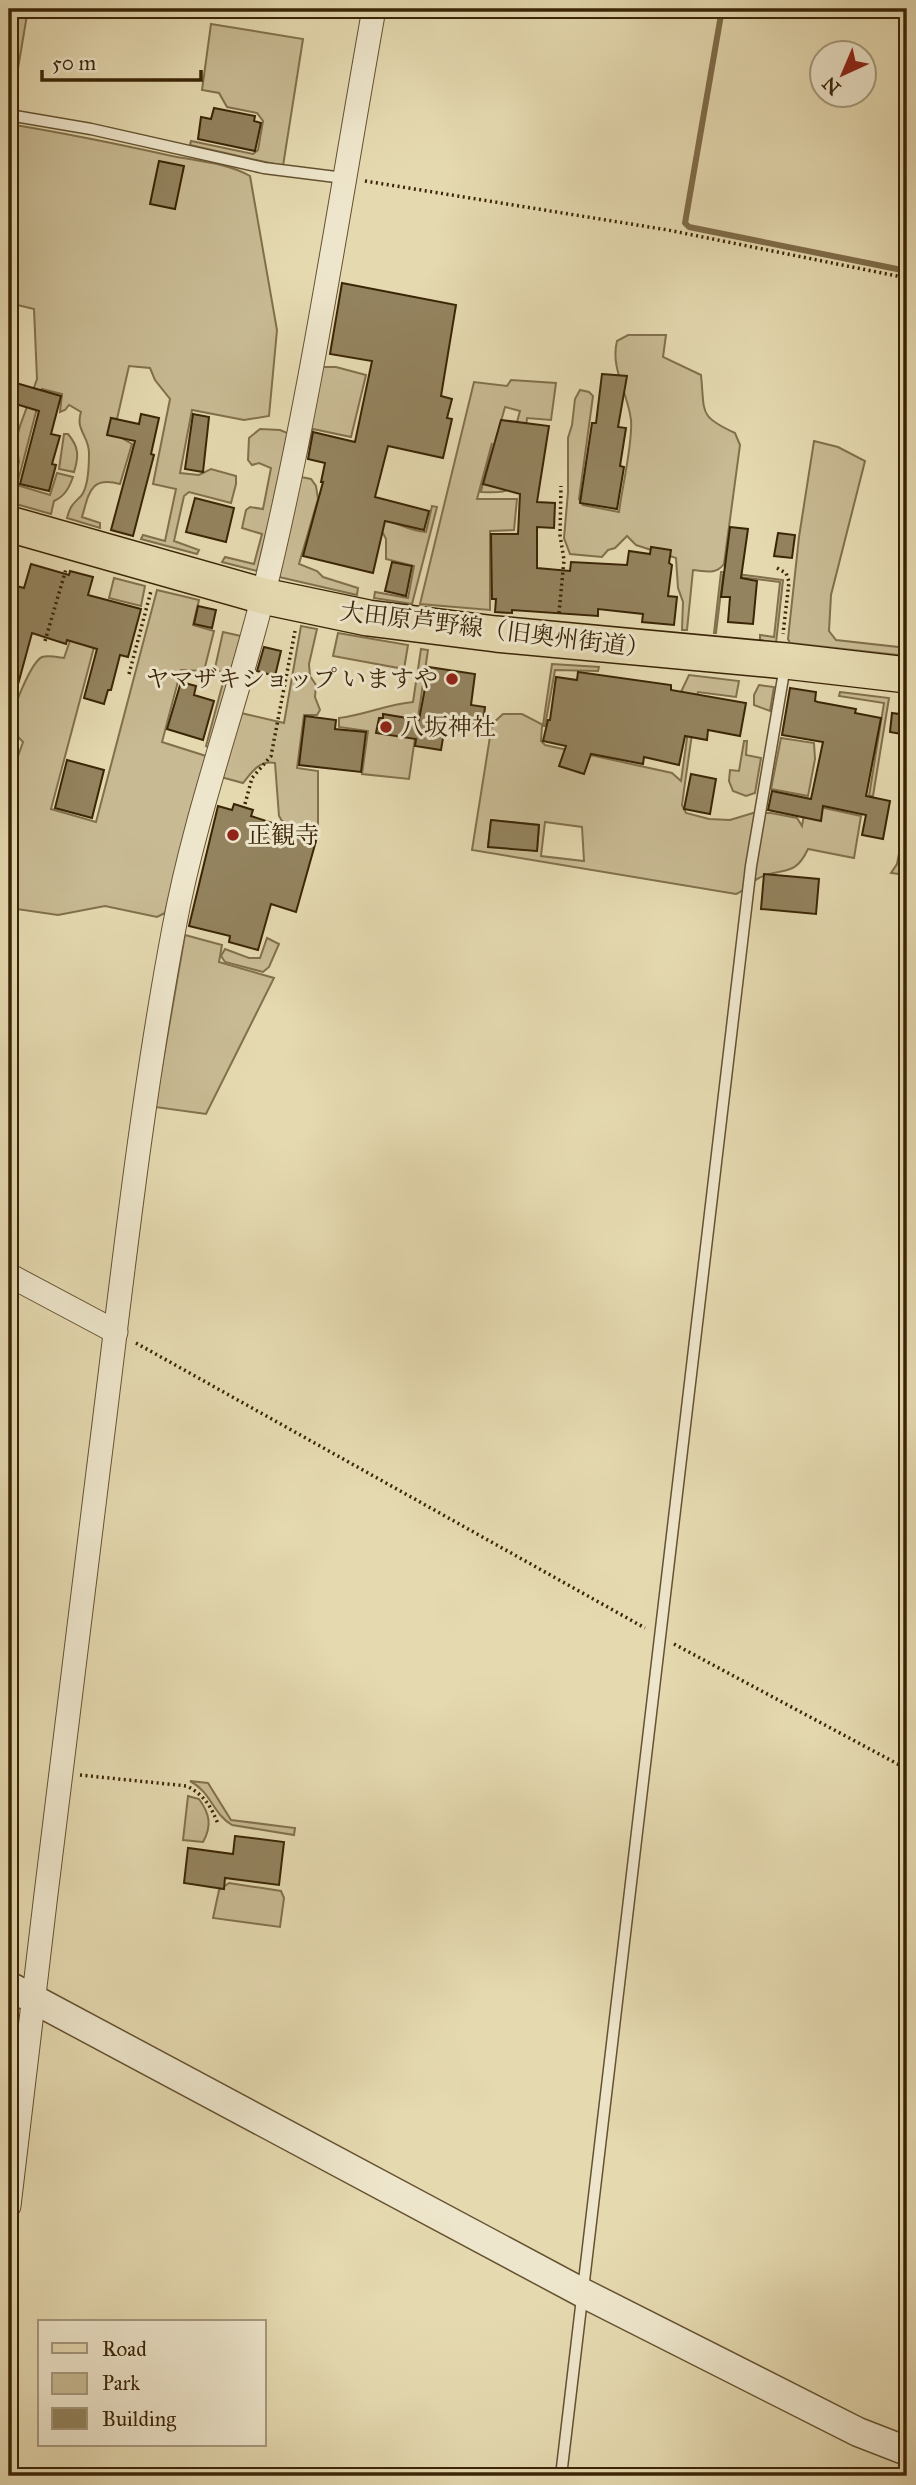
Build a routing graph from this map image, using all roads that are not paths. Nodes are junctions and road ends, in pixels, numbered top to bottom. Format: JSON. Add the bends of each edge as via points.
{"nodes":[{"id":1,"x":374,"y":9,"type":"edge"},
{"id":2,"x":9,"y":115,"type":"edge"},
{"id":3,"x":344,"y":178,"type":"junction"},
{"id":4,"x":9,"y":523,"type":"edge"},
{"id":5,"x":263,"y":596,"type":"junction"},
{"id":6,"x":783,"y":661,"type":"junction"},
{"id":7,"x":907,"y":675,"type":"edge"},
{"id":8,"x":9,"y":1275,"type":"edge"},
{"id":9,"x":116,"y":1332,"type":"junction"},
{"id":10,"x":21,"y":1992,"type":"edge"},
{"id":11,"x":9,"y":2206,"type":"edge"},
{"id":12,"x":583,"y":2293,"type":"junction"},
{"id":13,"x":907,"y":2451,"type":"edge"},
{"id":14,"x":561,"y":2476,"type":"edge"}],
"edges":[{"from":1,"to":3,"type":"street"},
{"from":2,"to":3,"type":"lane","via":[[264,168]]},
{"from":3,"to":5,"type":"street","via":[[314,359]]},
{"from":4,"to":5,"type":"main road","name":"大田原芦野線（旧奥州街道）"},
{"from":5,"to":6,"type":"main road","name":"大田原芦野線（旧奥州街道）","via":[[368,618]]},
{"from":5,"to":9,"type":"street","via":[[175,923],[142,1117]]},
{"from":6,"to":7,"type":"main road","name":"大田原芦野線（旧奥州街道）"},
{"from":6,"to":12,"type":"lane","via":[[751,866]]},
{"from":8,"to":9,"type":"street"},
{"from":9,"to":10,"type":"street","via":[[61,1773]]},
{"from":10,"to":11,"type":"street"},
{"from":10,"to":12,"type":"street"},
{"from":12,"to":13,"type":"street","via":[[858,2432]]},
{"from":12,"to":14,"type":"lane"}]}
